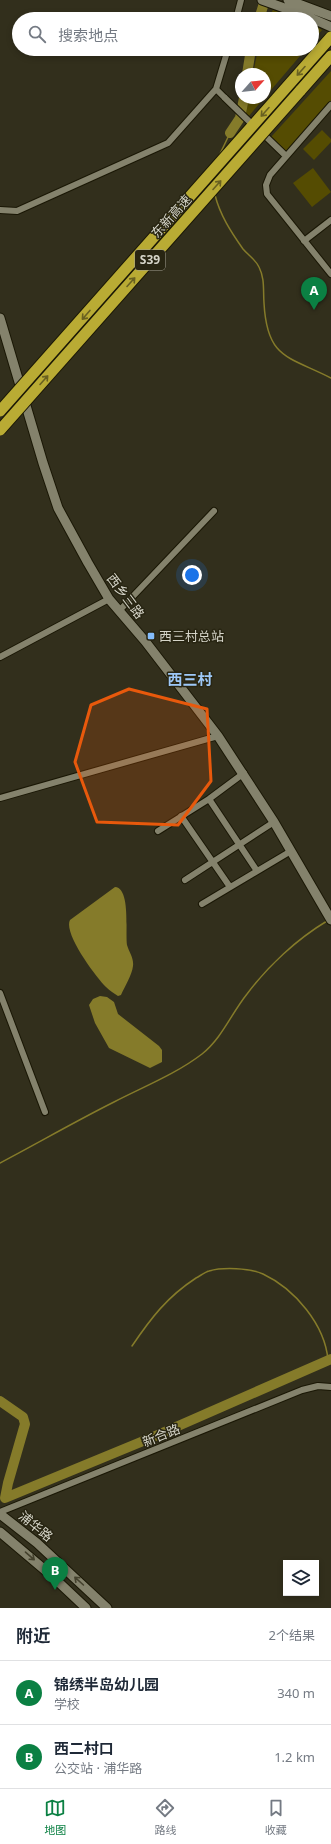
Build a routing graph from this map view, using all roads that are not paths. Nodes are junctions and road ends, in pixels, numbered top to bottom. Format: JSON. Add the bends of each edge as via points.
{"nodes":[{"id":1,"x":241,"y":0,"type":"edge"},
{"id":2,"x":262,"y":0,"type":"edge"},
{"id":3,"x":288,"y":0,"type":"edge"},
{"id":4,"x":238,"y":12,"type":"edge"},
{"id":5,"x":295,"y":12,"type":"edge"},
{"id":6,"x":331,"y":16,"type":"edge"},
{"id":7,"x":328,"y":26,"type":"edge"},
{"id":8,"x":331,"y":37,"type":"edge"},
{"id":9,"x":331,"y":44,"type":"edge"},
{"id":10,"x":319,"y":51,"type":"edge"},
{"id":11,"x":226,"y":56,"type":"edge"},
{"id":12,"x":314,"y":56,"type":"edge"},
{"id":13,"x":331,"y":56,"type":"edge"},
{"id":14,"x":216,"y":89,"type":"junction"},
{"id":15,"x":331,"y":105,"type":"edge"},
{"id":16,"x":286,"y":156,"type":"junction"},
{"id":17,"x":0,"y":210,"type":"edge"},
{"id":18,"x":331,"y":220,"type":"edge"},
{"id":19,"x":304,"y":241,"type":"junction"},
{"id":20,"x":331,"y":274,"type":"edge"},
{"id":21,"x":0,"y":318,"type":"edge"},
{"id":22,"x":0,"y":411,"type":"edge"},
{"id":23,"x":0,"y":430,"type":"edge"},
{"id":24,"x":214,"y":511,"type":"dead end"},
{"id":25,"x":109,"y":599,"type":"junction"},
{"id":26,"x":119,"y":611,"type":"junction"},
{"id":27,"x":0,"y":657,"type":"edge"},
{"id":28,"x":218,"y":736,"type":"junction"},
{"id":29,"x":244,"y":773,"type":"junction"},
{"id":30,"x":0,"y":798,"type":"edge"},
{"id":31,"x":209,"y":799,"type":"junction"},
{"id":32,"x":181,"y":816,"type":"junction"},
{"id":33,"x":274,"y":822,"type":"junction"},
{"id":34,"x":158,"y":831,"type":"dead end"},
{"id":35,"x":239,"y":844,"type":"junction"},
{"id":36,"x":291,"y":851,"type":"junction"},
{"id":37,"x":212,"y":862,"type":"junction"},
{"id":38,"x":256,"y":871,"type":"junction"},
{"id":39,"x":185,"y":880,"type":"dead end"},
{"id":40,"x":230,"y":887,"type":"junction"},
{"id":41,"x":202,"y":904,"type":"dead end"},
{"id":42,"x":331,"y":920,"type":"edge"},
{"id":43,"x":0,"y":993,"type":"edge"},
{"id":44,"x":45,"y":1112,"type":"dead end"},
{"id":45,"x":331,"y":1387,"type":"edge"},
{"id":46,"x":0,"y":1513,"type":"edge"},
{"id":47,"x":0,"y":1532,"type":"edge"},
{"id":48,"x":86,"y":1608,"type":"edge"},
{"id":49,"x":107,"y":1608,"type":"edge"}],
"edges":[{"from":1,"to":4,"type":"street"},
{"from":2,"to":5,"type":"street"},
{"from":3,"to":6,"type":"street"},
{"from":7,"to":9,"type":"street"},
{"from":8,"to":10,"type":"highway","name":"东新高速","number":"S39","one_way":true,"bridge":true},
{"from":11,"to":14,"type":"street"},
{"from":12,"to":22,"type":"highway","name":"东新高速","number":"S39","one_way":true,"bridge":true},
{"from":23,"to":13,"type":"highway","name":"东新高速","number":"S39","one_way":true,"bridge":true},
{"from":14,"to":16,"type":"street","bridge":true},
{"from":14,"to":17,"type":"street","via":[[168,142],[17,211]]},
{"from":15,"to":16,"type":"street"},
{"from":16,"to":19,"type":"street","via":[[270,175],[265,189]]},
{"from":18,"to":19,"type":"street"},
{"from":19,"to":20,"type":"street"},
{"from":21,"to":25,"type":"street","name":"西乡三路","via":[[58,508]]},
{"from":24,"to":26,"type":"street"},
{"from":25,"to":26,"type":"street","name":"西乡三路"},
{"from":25,"to":27,"type":"street"},
{"from":26,"to":28,"type":"street","name":"西乡三路"},
{"from":28,"to":29,"type":"street","name":"西乡三路"},
{"from":28,"to":30,"type":"street"},
{"from":29,"to":31,"type":"street"},
{"from":29,"to":33,"type":"street","name":"西乡三路"},
{"from":31,"to":32,"type":"street"},
{"from":31,"to":35,"type":"street"},
{"from":32,"to":34,"type":"street"},
{"from":32,"to":37,"type":"street"},
{"from":33,"to":35,"type":"street"},
{"from":33,"to":36,"type":"street","name":"西乡三路"},
{"from":35,"to":37,"type":"street"},
{"from":35,"to":38,"type":"street"},
{"from":36,"to":38,"type":"street"},
{"from":36,"to":42,"type":"street","name":"西乡三路"},
{"from":37,"to":39,"type":"street"},
{"from":37,"to":40,"type":"street"},
{"from":38,"to":40,"type":"street"},
{"from":40,"to":41,"type":"street"},
{"from":43,"to":44,"type":"street"},
{"from":45,"to":46,"type":"street","name":"新合路","via":[[318,1386],[302,1390]]},
{"from":49,"to":46,"type":"street","name":"浦华路","one_way":true,"via":[[38,1543]]},
{"from":47,"to":48,"type":"street","name":"浦华路","one_way":true}]}
